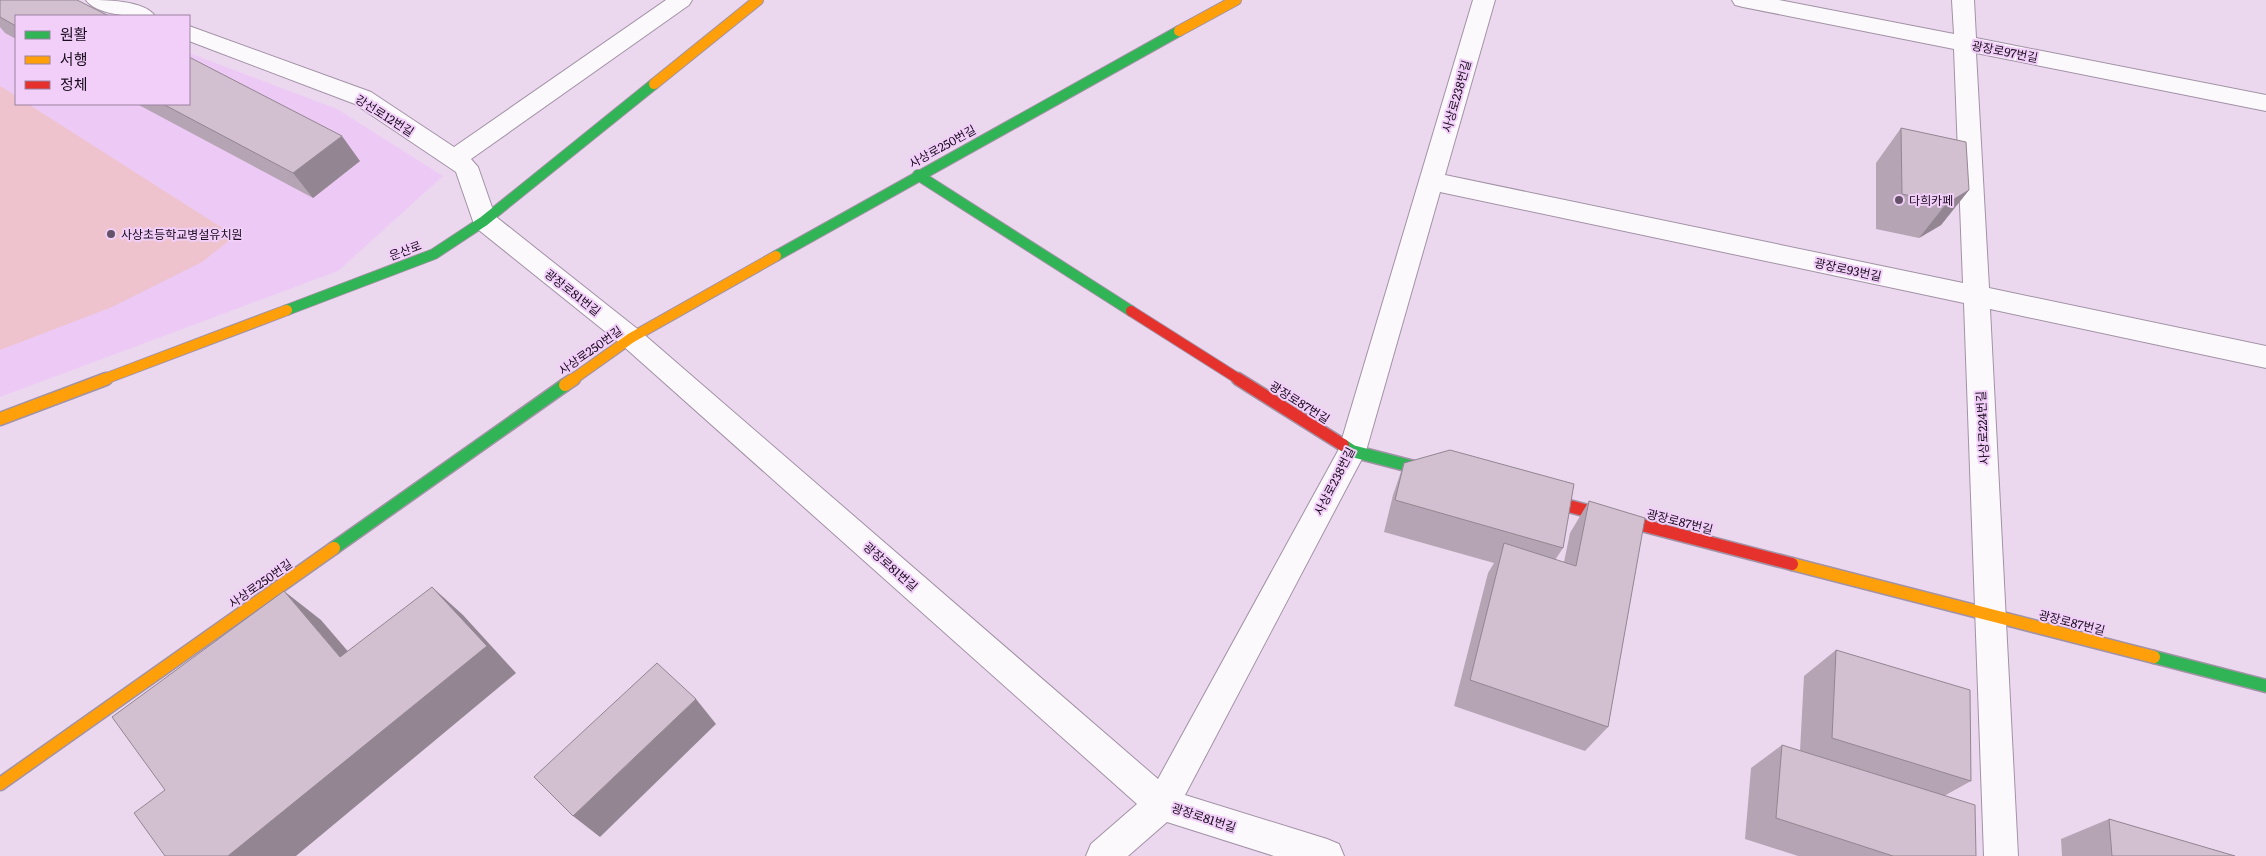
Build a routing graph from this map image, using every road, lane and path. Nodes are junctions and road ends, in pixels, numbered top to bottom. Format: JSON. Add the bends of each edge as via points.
{"nodes":[{"id":1,"x":98,"y":0,"type":"edge"},
{"id":2,"x":681,"y":0,"type":"edge"},
{"id":3,"x":758,"y":0,"type":"edge"},
{"id":4,"x":1236,"y":0,"type":"edge"},
{"id":5,"x":1484,"y":0,"type":"edge"},
{"id":6,"x":1743,"y":0,"type":"edge"},
{"id":7,"x":1963,"y":0,"type":"edge"},
{"id":8,"x":141,"y":15,"type":"edge"},
{"id":9,"x":190,"y":33,"type":"edge"},
{"id":10,"x":1965,"y":44,"type":"junction"},
{"id":11,"x":2266,"y":103,"type":"edge"},
{"id":12,"x":454,"y":160,"type":"junction"},
{"id":13,"x":918,"y":175,"type":"junction"},
{"id":14,"x":1431,"y":181,"type":"junction"},
{"id":15,"x":484,"y":221,"type":"junction"},
{"id":16,"x":1976,"y":296,"type":"junction"},
{"id":17,"x":631,"y":338,"type":"junction"},
{"id":18,"x":2266,"y":357,"type":"edge"},
{"id":19,"x":0,"y":419,"type":"edge"},
{"id":20,"x":1352,"y":450,"type":"junction"},
{"id":21,"x":1449,"y":475,"type":"edge"},
{"id":22,"x":1526,"y":495,"type":"edge"},
{"id":23,"x":1991,"y":615,"type":"junction"},
{"id":24,"x":2266,"y":686,"type":"edge"},
{"id":25,"x":0,"y":784,"type":"edge"},
{"id":26,"x":1162,"y":804,"type":"junction"},
{"id":27,"x":1103,"y":856,"type":"edge"},
{"id":28,"x":1327,"y":856,"type":"edge"},
{"id":29,"x":2001,"y":856,"type":"edge"}],
"edges":[{"from":1,"to":8,"type":"street"},
{"from":2,"to":12,"type":"street"},
{"from":3,"to":15,"type":"street","name":"운산로"},
{"from":4,"to":13,"type":"street","name":"사상로250번길"},
{"from":5,"to":14,"type":"street","name":"사상로238번길"},
{"from":6,"to":10,"type":"street","name":"광장로97번길"},
{"from":7,"to":10,"type":"street","name":"사상로224번길"},
{"from":9,"to":12,"type":"street","name":"강선로12번길","via":[[362,98]]},
{"from":10,"to":11,"type":"street","name":"광장로97번길"},
{"from":10,"to":16,"type":"street","name":"사상로224번길"},
{"from":12,"to":15,"type":"street","name":"강선로12번길","via":[[466,167]]},
{"from":13,"to":17,"type":"street","name":"사상로250번길"},
{"from":13,"to":20,"type":"street","name":"광장로87번길"},
{"from":14,"to":16,"type":"street","name":"광장로93번길"},
{"from":14,"to":20,"type":"street","name":"사상로238번길"},
{"from":15,"to":17,"type":"street","name":"광장로81번길"},
{"from":15,"to":19,"type":"street","name":"운산로","via":[[434,254]]},
{"from":16,"to":18,"type":"street","name":"광장로93번길"},
{"from":16,"to":23,"type":"street","name":"사상로224번길"},
{"from":17,"to":25,"type":"street","name":"사상로250번길"},
{"from":17,"to":26,"type":"street","name":"광장로81번길"},
{"from":20,"to":21,"type":"street","name":"광장로87번길"},
{"from":20,"to":26,"type":"street","name":"사상로238번길"},
{"from":22,"to":23,"type":"street","name":"광장로87번길"},
{"from":23,"to":24,"type":"street","name":"광장로87번길"},
{"from":23,"to":29,"type":"street","name":"사상로224번길"},
{"from":26,"to":27,"type":"street","name":"사상로238번길"},
{"from":26,"to":28,"type":"street","name":"광장로81번길"}]}
